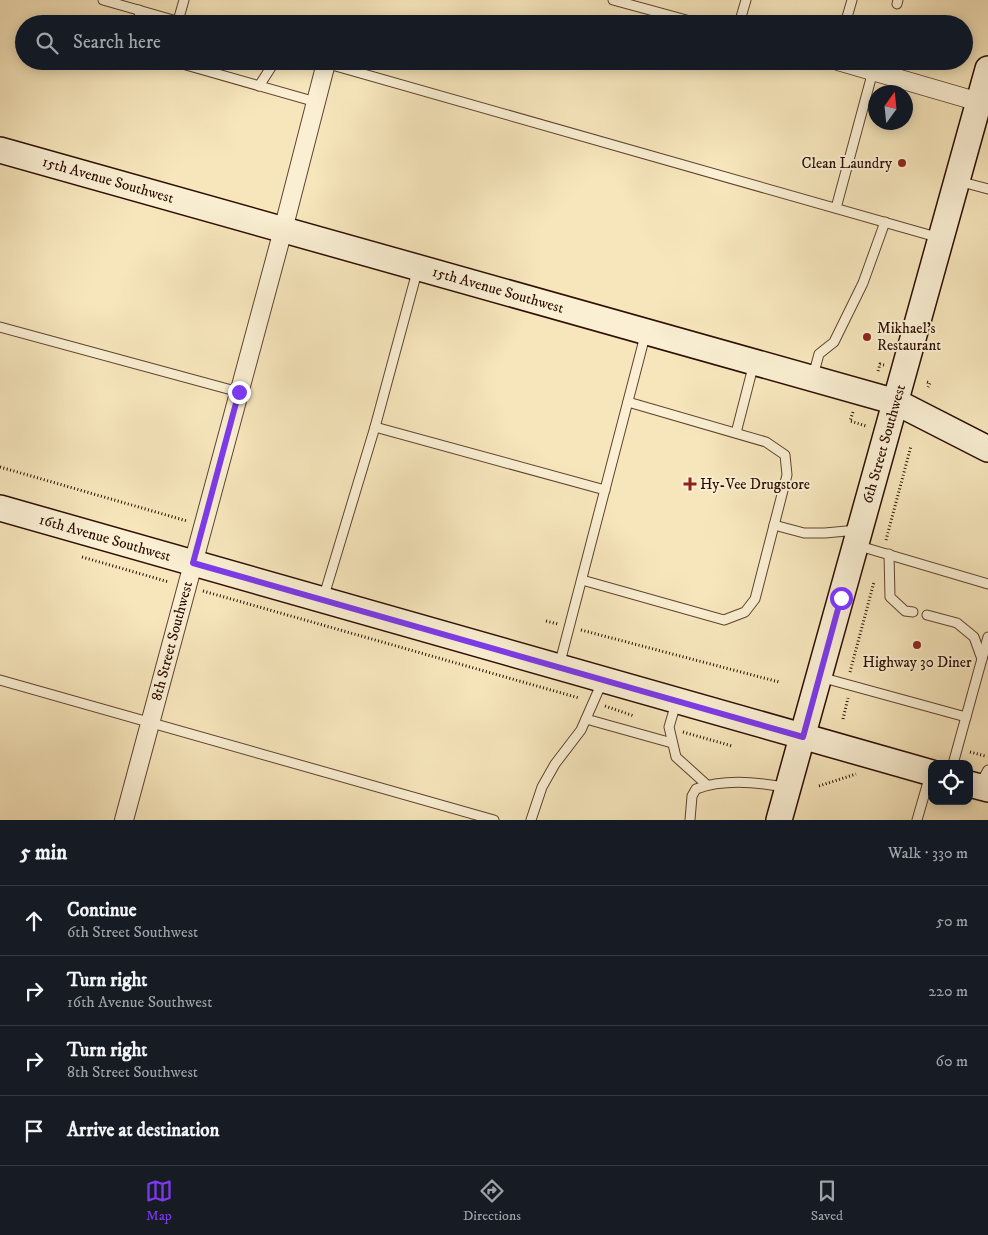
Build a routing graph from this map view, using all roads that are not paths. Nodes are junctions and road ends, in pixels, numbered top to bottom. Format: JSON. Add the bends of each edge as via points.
{"nodes":[{"id":1,"x":103,"y":0,"type":"edge"},
{"id":2,"x":184,"y":0,"type":"edge"},
{"id":3,"x":613,"y":0,"type":"edge"},
{"id":4,"x":746,"y":0,"type":"edge"},
{"id":5,"x":852,"y":0,"type":"edge"},
{"id":6,"x":139,"y":10,"type":"junction"},
{"id":7,"x":140,"y":15,"type":"edge"},
{"id":8,"x":157,"y":15,"type":"edge"},
{"id":9,"x":183,"y":15,"type":"edge"},
{"id":10,"x":668,"y":15,"type":"edge"},
{"id":11,"x":742,"y":15,"type":"edge"},
{"id":12,"x":848,"y":15,"type":"edge"},
{"id":13,"x":988,"y":69,"type":"edge"},
{"id":14,"x":203,"y":70,"type":"edge"},
{"id":15,"x":269,"y":70,"type":"edge"},
{"id":16,"x":322,"y":70,"type":"edge"},
{"id":17,"x":351,"y":70,"type":"edge"},
{"id":18,"x":877,"y":70,"type":"edge"},
{"id":19,"x":880,"y":70,"type":"edge"},
{"id":20,"x":259,"y":86,"type":"junction"},
{"id":21,"x":316,"y":102,"type":"junction"},
{"id":22,"x":979,"y":102,"type":"junction"},
{"id":23,"x":0,"y":150,"type":"edge"},
{"id":24,"x":957,"y":181,"type":"junction"},
{"id":25,"x":988,"y":189,"type":"edge"},
{"id":26,"x":836,"y":208,"type":"junction"},
{"id":27,"x":885,"y":222,"type":"junction"},
{"id":28,"x":283,"y":230,"type":"junction"},
{"id":29,"x":941,"y":238,"type":"junction"},
{"id":30,"x":418,"y":268,"type":"junction"},
{"id":31,"x":0,"y":328,"type":"edge"},
{"id":32,"x":646,"y":332,"type":"junction"},
{"id":33,"x":754,"y":362,"type":"junction"},
{"id":34,"x":812,"y":379,"type":"junction"},
{"id":35,"x":239,"y":392,"type":"junction"},
{"id":36,"x":628,"y":402,"type":"junction"},
{"id":37,"x":896,"y":402,"type":"junction"},
{"id":38,"x":375,"y":427,"type":"junction"},
{"id":39,"x":736,"y":433,"type":"junction"},
{"id":40,"x":988,"y":449,"type":"edge"},
{"id":41,"x":605,"y":490,"type":"junction"},
{"id":42,"x":0,"y":508,"type":"edge"},
{"id":43,"x":774,"y":525,"type":"junction"},
{"id":44,"x":858,"y":537,"type":"junction"},
{"id":45,"x":889,"y":554,"type":"junction"},
{"id":46,"x":193,"y":563,"type":"junction"},
{"id":47,"x":582,"y":580,"type":"junction"},
{"id":48,"x":988,"y":584,"type":"edge"},
{"id":49,"x":322,"y":600,"type":"junction"},
{"id":50,"x":913,"y":612,"type":"dead end"},
{"id":51,"x":926,"y":615,"type":"dead end"},
{"id":52,"x":988,"y":637,"type":"edge"},
{"id":53,"x":982,"y":659,"type":"junction"},
{"id":54,"x":559,"y":667,"type":"junction"},
{"id":55,"x":819,"y":677,"type":"junction"},
{"id":56,"x":0,"y":680,"type":"edge"},
{"id":57,"x":603,"y":680,"type":"junction"},
{"id":58,"x":677,"y":701,"type":"junction"},
{"id":59,"x":966,"y":717,"type":"junction"},
{"id":60,"x":586,"y":719,"type":"junction"},
{"id":61,"x":150,"y":722,"type":"junction"},
{"id":62,"x":803,"y":737,"type":"junction"},
{"id":63,"x":672,"y":743,"type":"junction"},
{"id":64,"x":943,"y":760,"type":"edge"},
{"id":65,"x":928,"y":768,"type":"edge"},
{"id":66,"x":707,"y":785,"type":"junction"},
{"id":67,"x":788,"y":788,"type":"junction"},
{"id":68,"x":928,"y":794,"type":"edge"},
{"id":69,"x":124,"y":820,"type":"edge"},
{"id":70,"x":494,"y":820,"type":"edge"},
{"id":71,"x":531,"y":820,"type":"edge"},
{"id":72,"x":690,"y":820,"type":"edge"},
{"id":73,"x":779,"y":820,"type":"edge"},
{"id":74,"x":917,"y":820,"type":"edge"}],
"edges":[{"from":1,"to":6,"type":"lane"},
{"from":2,"to":9,"type":"lane"},
{"from":3,"to":10,"type":"lane"},
{"from":4,"to":11,"type":"lane"},
{"from":5,"to":12,"type":"lane"},
{"from":6,"to":7,"type":"lane"},
{"from":6,"to":8,"type":"lane"},
{"from":13,"to":22,"type":"main road","name":"6th Street Southwest"},
{"from":14,"to":20,"type":"lane"},
{"from":15,"to":20,"type":"lane"},
{"from":16,"to":21,"type":"street","name":"8th Street Southwest"},
{"from":17,"to":26,"type":"lane"},
{"from":18,"to":26,"type":"lane"},
{"from":19,"to":22,"type":"street"},
{"from":20,"to":21,"type":"lane"},
{"from":21,"to":28,"type":"street","name":"8th Street Southwest"},
{"from":22,"to":24,"type":"main road","name":"6th Street Southwest"},
{"from":23,"to":28,"type":"main road","name":"15th Avenue Southwest"},
{"from":24,"to":25,"type":"lane"},
{"from":24,"to":29,"type":"main road","name":"6th Street Southwest"},
{"from":26,"to":27,"type":"lane"},
{"from":27,"to":29,"type":"lane"},
{"from":27,"to":34,"type":"lane","via":[[863,283],[834,342],[819,354]]},
{"from":28,"to":30,"type":"main road","name":"15th Avenue Southwest"},
{"from":28,"to":35,"type":"street","name":"8th Street Southwest"},
{"from":29,"to":37,"type":"main road","name":"6th Street Southwest"},
{"from":30,"to":32,"type":"main road","name":"15th Avenue Southwest"},
{"from":30,"to":38,"type":"lane"},
{"from":31,"to":35,"type":"lane"},
{"from":32,"to":33,"type":"main road","name":"15th Avenue Southwest"},
{"from":32,"to":36,"type":"lane"},
{"from":33,"to":34,"type":"main road","name":"15th Avenue Southwest"},
{"from":33,"to":39,"type":"lane"},
{"from":34,"to":37,"type":"main road","name":"15th Avenue Southwest"},
{"from":35,"to":46,"type":"street","name":"8th Street Southwest"},
{"from":36,"to":39,"type":"lane"},
{"from":36,"to":41,"type":"lane"},
{"from":37,"to":40,"type":"main road","name":"15th Avenue Southwest"},
{"from":37,"to":44,"type":"main road","name":"6th Street Southwest"},
{"from":38,"to":41,"type":"lane"},
{"from":38,"to":49,"type":"lane"},
{"from":39,"to":43,"type":"lane","via":[[766,442],[785,454],[787,475]]},
{"from":41,"to":47,"type":"lane"},
{"from":42,"to":46,"type":"main road","name":"16th Avenue Southwest"},
{"from":43,"to":44,"type":"lane","via":[[804,533]]},
{"from":43,"to":47,"type":"lane","via":[[756,598],[745,612],[724,620]]},
{"from":44,"to":45,"type":"lane"},
{"from":44,"to":55,"type":"main road","name":"6th Street Southwest"},
{"from":45,"to":48,"type":"lane"},
{"from":45,"to":50,"type":"lane","via":[[890,597],[905,611]]},
{"from":46,"to":49,"type":"main road","name":"16th Avenue Southwest"},
{"from":46,"to":61,"type":"street","name":"8th Street Southwest"},
{"from":47,"to":54,"type":"lane"},
{"from":49,"to":54,"type":"main road","name":"16th Avenue Southwest"},
{"from":51,"to":53,"type":"lane","via":[[957,623],[974,637]]},
{"from":52,"to":53,"type":"lane"},
{"from":53,"to":59,"type":"lane"},
{"from":54,"to":57,"type":"main road","name":"16th Avenue Southwest"},
{"from":55,"to":59,"type":"lane"},
{"from":55,"to":62,"type":"main road","name":"6th Street Southwest"},
{"from":56,"to":61,"type":"lane"},
{"from":57,"to":58,"type":"main road","name":"16th Avenue Southwest"},
{"from":57,"to":60,"type":"lane"},
{"from":58,"to":62,"type":"main road","name":"16th Avenue Southwest"},
{"from":58,"to":63,"type":"lane","via":[[669,727]]},
{"from":59,"to":64,"type":"lane"},
{"from":60,"to":63,"type":"lane"},
{"from":60,"to":71,"type":"lane","via":[[542,787]]},
{"from":61,"to":69,"type":"street","name":"8th Street Southwest"},
{"from":61,"to":70,"type":"lane"},
{"from":62,"to":65,"type":"main road","name":"16th Avenue Southwest"},
{"from":62,"to":67,"type":"main road","name":"6th Street Southwest"},
{"from":63,"to":66,"type":"lane","via":[[676,756]]},
{"from":66,"to":67,"type":"lane","via":[[772,784]]},
{"from":66,"to":72,"type":"lane","via":[[696,789],[692,796]]},
{"from":67,"to":73,"type":"main road","name":"6th Street Southwest"},
{"from":68,"to":74,"type":"lane"}]}
